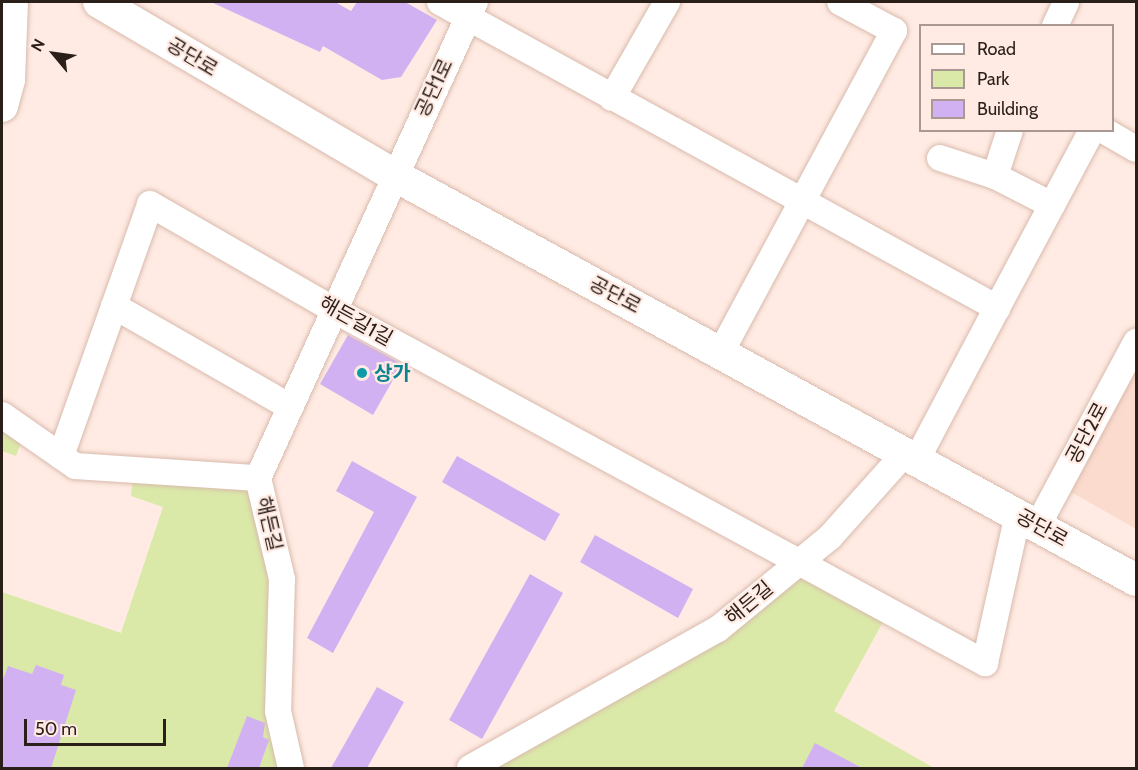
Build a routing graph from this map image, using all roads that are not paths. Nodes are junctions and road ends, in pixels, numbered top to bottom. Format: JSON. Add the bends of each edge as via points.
{"nodes":[{"id":1,"x":12,"y":2,"type":"edge"},
{"id":2,"x":99,"y":2,"type":"edge"},
{"id":3,"x":440,"y":2,"type":"edge"},
{"id":4,"x":667,"y":2,"type":"edge"},
{"id":5,"x":840,"y":2,"type":"edge"},
{"id":6,"x":1066,"y":2,"type":"edge"},
{"id":7,"x":471,"y":9,"type":"edge"},
{"id":8,"x":1055,"y":24,"type":"edge"},
{"id":9,"x":612,"y":98,"type":"junction"},
{"id":10,"x":2,"y":106,"type":"edge"},
{"id":11,"x":1009,"y":132,"type":"edge"},
{"id":12,"x":1091,"y":132,"type":"edge"},
{"id":13,"x":1107,"y":132,"type":"edge"},
{"id":14,"x":1137,"y":149,"type":"edge"},
{"id":15,"x":940,"y":158,"type":"dead end"},
{"id":16,"x":394,"y":175,"type":"junction"},
{"id":17,"x":996,"y":176,"type":"junction"},
{"id":18,"x":800,"y":201,"type":"junction"},
{"id":19,"x":1052,"y":205,"type":"junction"},
{"id":20,"x":114,"y":306,"type":"junction"},
{"id":21,"x":997,"y":308,"type":"junction"},
{"id":22,"x":334,"y":310,"type":"junction"},
{"id":23,"x":1137,"y":342,"type":"edge"},
{"id":24,"x":721,"y":352,"type":"junction"},
{"id":25,"x":290,"y":407,"type":"junction"},
{"id":26,"x":2,"y":415,"type":"edge"},
{"id":27,"x":61,"y":456,"type":"junction"},
{"id":28,"x":911,"y":456,"type":"junction"},
{"id":29,"x":258,"y":478,"type":"junction"},
{"id":30,"x":1028,"y":520,"type":"junction"},
{"id":31,"x":800,"y":561,"type":"junction"},
{"id":32,"x":1137,"y":580,"type":"edge"},
{"id":33,"x":291,"y":768,"type":"edge"},
{"id":34,"x":470,"y":768,"type":"edge"}],
"edges":[{"from":1,"to":10,"type":"main road","via":[[9,80]]},
{"from":2,"to":16,"type":"main road","name":"공단로"},
{"from":3,"to":7,"type":"street"},
{"from":4,"to":9,"type":"street"},
{"from":5,"to":18,"type":"street","via":[[894,31]]},
{"from":6,"to":8,"type":"street"},
{"from":7,"to":9,"type":"street"},
{"from":7,"to":16,"type":"street","name":"공단1로"},
{"from":9,"to":18,"type":"street"},
{"from":11,"to":17,"type":"street"},
{"from":12,"to":19,"type":"street","name":"해든길"},
{"from":13,"to":14,"type":"street"},
{"from":15,"to":17,"type":"street"},
{"from":16,"to":22,"type":"street","name":"공단1로"},
{"from":16,"to":24,"type":"main road","name":"공단로"},
{"from":17,"to":19,"type":"street"},
{"from":18,"to":21,"type":"street"},
{"from":18,"to":24,"type":"street"},
{"from":19,"to":21,"type":"street","name":"해든길"},
{"from":20,"to":22,"type":"street","name":"해든길1길","via":[[150,204]]},
{"from":20,"to":25,"type":"street"},
{"from":20,"to":27,"type":"street","name":"해든길1길"},
{"from":21,"to":28,"type":"street","name":"해든길"},
{"from":22,"to":25,"type":"street","name":"공단1로"},
{"from":22,"to":31,"type":"street","name":"해든길1길"},
{"from":23,"to":30,"type":"street","name":"공단2로"},
{"from":24,"to":28,"type":"main road","name":"공단로"},
{"from":25,"to":29,"type":"street","name":"공단1로"},
{"from":26,"to":27,"type":"street","name":"해든길"},
{"from":27,"to":29,"type":"street","name":"해든길","via":[[75,466]]},
{"from":28,"to":30,"type":"main road","name":"공단로"},
{"from":28,"to":31,"type":"street","name":"해든길","via":[[830,537]]},
{"from":29,"to":33,"type":"street","name":"해든길","via":[[282,579],[278,711]]},
{"from":30,"to":31,"type":"street","name":"해든길1길","via":[[986,663]]},
{"from":30,"to":32,"type":"main road","name":"공단로"},
{"from":31,"to":34,"type":"street","name":"해든길","via":[[718,629]]}]}
